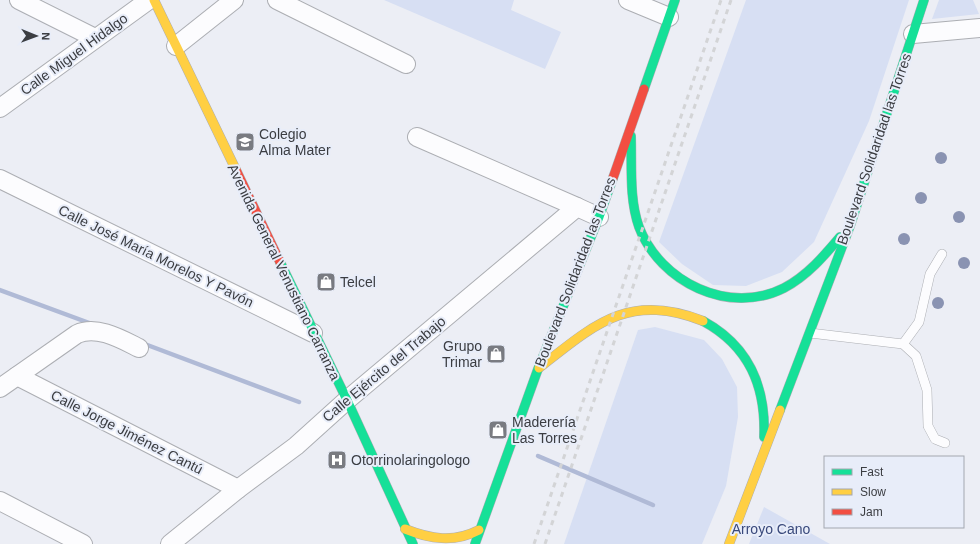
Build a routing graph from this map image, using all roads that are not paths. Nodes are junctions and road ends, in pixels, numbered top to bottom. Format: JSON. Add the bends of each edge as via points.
{"nodes":[{"id":1,"x":19,"y":0,"type":"edge"},
{"id":2,"x":149,"y":0,"type":"edge"},
{"id":3,"x":154,"y":0,"type":"edge"},
{"id":4,"x":234,"y":0,"type":"edge"},
{"id":5,"x":277,"y":0,"type":"edge"},
{"id":6,"x":628,"y":0,"type":"edge"},
{"id":7,"x":675,"y":0,"type":"edge"},
{"id":8,"x":924,"y":0,"type":"edge"},
{"id":9,"x":669,"y":17,"type":"junction"},
{"id":10,"x":980,"y":28,"type":"edge"},
{"id":11,"x":913,"y":34,"type":"junction"},
{"id":12,"x":95,"y":38,"type":"junction"},
{"id":13,"x":176,"y":46,"type":"junction"},
{"id":14,"x":406,"y":64,"type":"dead end"},
{"id":15,"x":0,"y":108,"type":"edge"},
{"id":16,"x":630,"y":124,"type":"junction"},
{"id":17,"x":417,"y":138,"type":"dead end"},
{"id":18,"x":0,"y":179,"type":"edge"},
{"id":19,"x":577,"y":207,"type":"junction"},
{"id":20,"x":599,"y":217,"type":"junction"},
{"id":21,"x":850,"y":226,"type":"junction"},
{"id":22,"x":942,"y":254,"type":"dead end"},
{"id":23,"x":313,"y":333,"type":"junction"},
{"id":24,"x":808,"y":333,"type":"junction"},
{"id":25,"x":903,"y":344,"type":"junction"},
{"id":26,"x":139,"y":348,"type":"dead end"},
{"id":27,"x":538,"y":368,"type":"junction"},
{"id":28,"x":17,"y":376,"type":"junction"},
{"id":29,"x":0,"y":388,"type":"edge"},
{"id":30,"x":347,"y":400,"type":"junction"},
{"id":31,"x":945,"y":443,"type":"dead end"},
{"id":32,"x":764,"y":454,"type":"junction"},
{"id":33,"x":238,"y":489,"type":"junction"},
{"id":34,"x":0,"y":501,"type":"edge"},
{"id":35,"x":405,"y":530,"type":"junction"},
{"id":36,"x":479,"y":530,"type":"junction"},
{"id":37,"x":83,"y":544,"type":"edge"},
{"id":38,"x":170,"y":544,"type":"edge"},
{"id":39,"x":413,"y":544,"type":"edge"},
{"id":40,"x":475,"y":544,"type":"edge"},
{"id":41,"x":730,"y":544,"type":"edge"}],
"edges":[{"from":1,"to":12,"type":"street"},
{"from":2,"to":12,"type":"street","name":"Calle Miguel Hidalgo"},
{"from":3,"to":13,"type":"main road","name":"Avenida General Venustiano Carranza"},
{"from":4,"to":13,"type":"street"},
{"from":5,"to":14,"type":"street"},
{"from":6,"to":9,"type":"street"},
{"from":7,"to":9,"type":"main road","name":"Boulevard Solidaridad las Torres"},
{"from":8,"to":11,"type":"main road","name":"Boulevard Solidaridad las Torres"},
{"from":9,"to":16,"type":"main road","name":"Boulevard Solidaridad las Torres"},
{"from":10,"to":11,"type":"street"},
{"from":11,"to":21,"type":"main road","name":"Boulevard Solidaridad las Torres"},
{"from":12,"to":15,"type":"street","name":"Calle Miguel Hidalgo"},
{"from":13,"to":23,"type":"main road","name":"Avenida General Venustiano Carranza"},
{"from":16,"to":20,"type":"main road","name":"Boulevard Solidaridad las Torres"},
{"from":16,"to":21,"type":"main road","via":[[635,211],[639,227],[661,264],[696,289],[738,298],[753,297],[781,289],[806,274]]},
{"from":17,"to":19,"type":"street"},
{"from":18,"to":23,"type":"street","name":"Calle José María Morelos Y Pavón"},
{"from":19,"to":20,"type":"street"},
{"from":19,"to":30,"type":"street","name":"Calle Ejército del Trabajo"},
{"from":20,"to":27,"type":"main road","name":"Boulevard Solidaridad las Torres"},
{"from":21,"to":24,"type":"main road","name":"Boulevard Solidaridad las Torres"},
{"from":22,"to":25,"type":"lane","via":[[930,274],[920,322]]},
{"from":23,"to":30,"type":"main road","name":"Avenida General Venustiano Carranza"},
{"from":24,"to":25,"type":"lane"},
{"from":24,"to":32,"type":"main road","name":"Boulevard Solidaridad las Torres"},
{"from":25,"to":31,"type":"lane","via":[[916,356],[927,390],[928,426],[935,439]]},
{"from":26,"to":28,"type":"street","via":[[116,337],[86,330]]},
{"from":27,"to":32,"type":"main road","via":[[592,327],[620,314],[650,309],[680,312],[695,317],[723,333],[753,369],[763,399]]},
{"from":27,"to":36,"type":"main road","name":"Boulevard Solidaridad las Torres"},
{"from":28,"to":29,"type":"street"},
{"from":28,"to":33,"type":"street","name":"Calle Jorge Jiménez Cantú"},
{"from":30,"to":33,"type":"street","name":"Calle Ejército del Trabajo","via":[[296,446]]},
{"from":30,"to":35,"type":"main road","name":"Avenida General Venustiano Carranza"},
{"from":32,"to":41,"type":"main road","name":"Boulevard Solidaridad las Torres"},
{"from":33,"to":38,"type":"street","name":"Calle Ejército del Trabajo"},
{"from":34,"to":37,"type":"street"},
{"from":35,"to":36,"type":"main road","via":[[424,538],[445,542],[463,541]]},
{"from":35,"to":39,"type":"main road","name":"Avenida General Venustiano Carranza"},
{"from":36,"to":40,"type":"main road","name":"Boulevard Solidaridad las Torres"}]}
